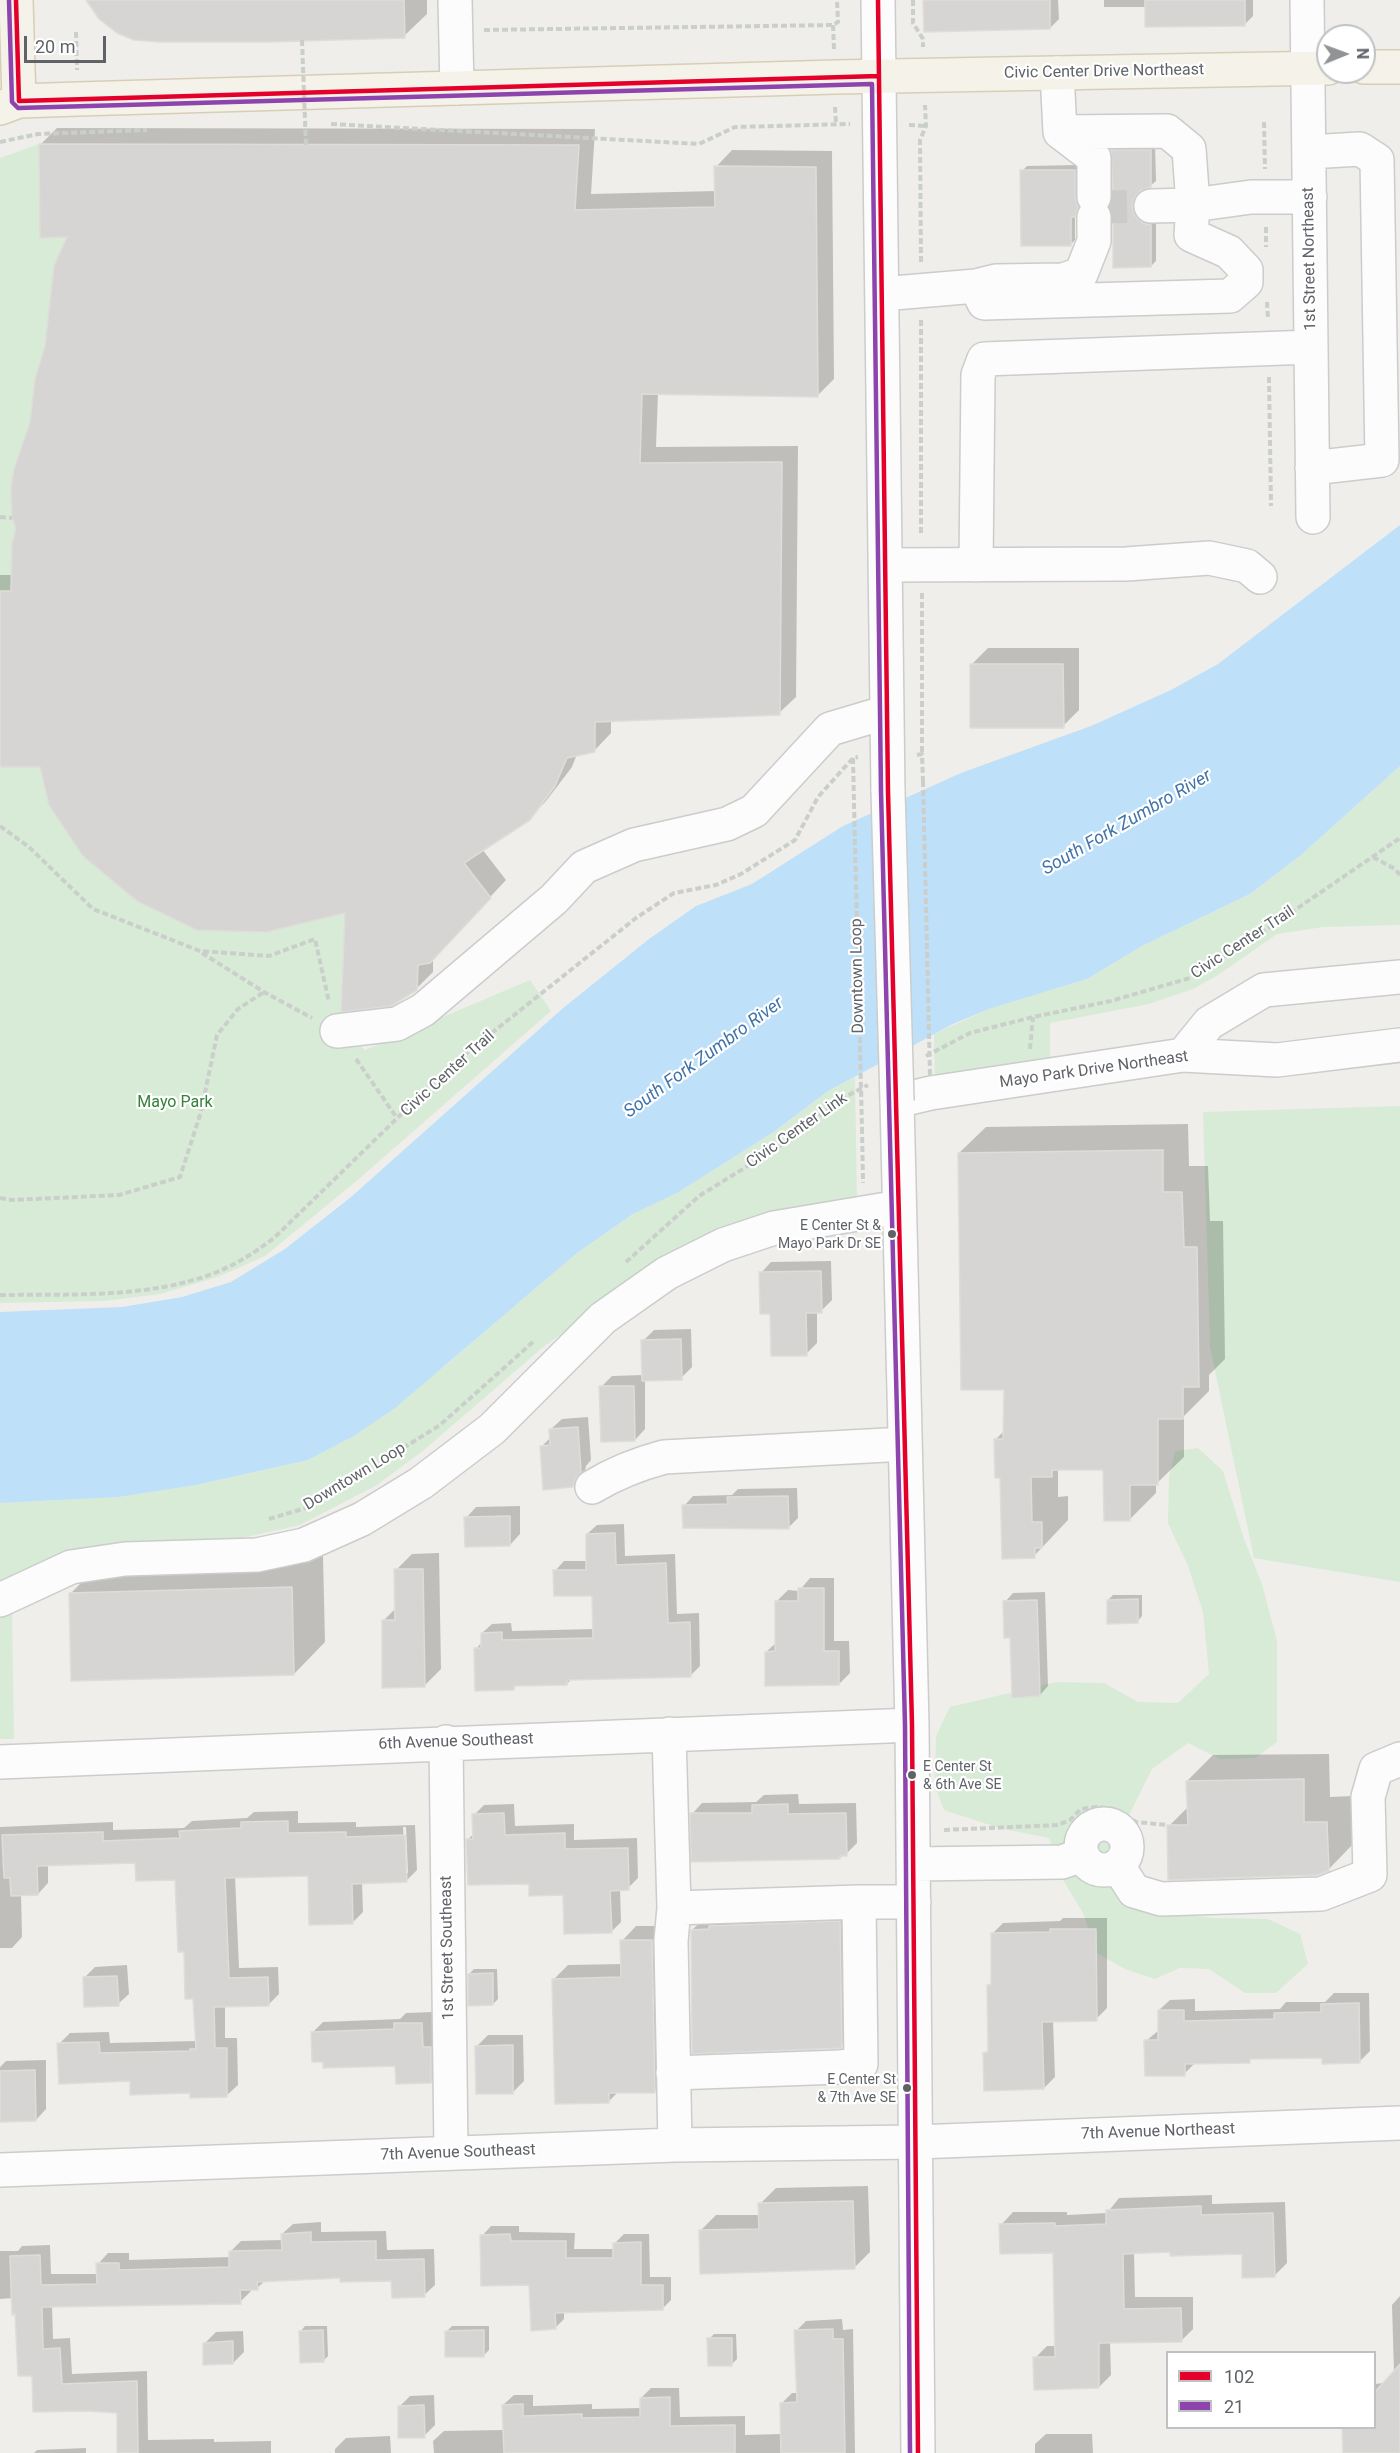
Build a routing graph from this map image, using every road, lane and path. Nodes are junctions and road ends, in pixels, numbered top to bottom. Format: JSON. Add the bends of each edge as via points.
{"nodes":[{"id":1,"x":16,"y":0,"type":"edge"},
{"id":2,"x":455,"y":0,"type":"edge"},
{"id":3,"x":837,"y":0,"type":"edge"},
{"id":4,"x":878,"y":0,"type":"edge"},
{"id":5,"x":913,"y":0,"type":"edge"},
{"id":6,"x":1307,"y":0,"type":"edge"},
{"id":7,"x":913,"y":23,"type":"dead end"},
{"id":8,"x":495,"y":30,"type":"dead end"},
{"id":9,"x":302,"y":40,"type":"dead end"},
{"id":10,"x":1316,"y":56,"type":"edge"},
{"id":11,"x":1376,"y":67,"type":"edge"},
{"id":12,"x":1400,"y":67,"type":"edge"},
{"id":13,"x":1316,"y":68,"type":"edge"},
{"id":14,"x":1057,"y":73,"type":"junction"},
{"id":15,"x":879,"y":76,"type":"junction"},
{"id":16,"x":1316,"y":84,"type":"edge"},
{"id":17,"x":456,"y":88,"type":"junction"},
{"id":18,"x":9,"y":104,"type":"edge"},
{"id":19,"x":1264,"y":122,"type":"dead end"},
{"id":20,"x":305,"y":123,"type":"dead end"},
{"id":21,"x":317,"y":123,"type":"dead end"},
{"id":22,"x":328,"y":124,"type":"dead end"},
{"id":23,"x":836,"y":124,"type":"dead end"},
{"id":24,"x":926,"y":126,"type":"dead end"},
{"id":25,"x":154,"y":129,"type":"dead end"},
{"id":26,"x":1059,"y":132,"type":"junction"},
{"id":27,"x":0,"y":142,"type":"edge"},
{"id":28,"x":306,"y":146,"type":"dead end"},
{"id":29,"x":1309,"y":152,"type":"junction"},
{"id":30,"x":1266,"y":197,"type":"junction"},
{"id":31,"x":1310,"y":197,"type":"junction"},
{"id":32,"x":1193,"y":205,"type":"junction"},
{"id":33,"x":1151,"y":206,"type":"tunnel mouth"},
{"id":34,"x":1266,"y":255,"type":"dead end"},
{"id":35,"x":975,"y":286,"type":"junction"},
{"id":36,"x":921,"y":291,"type":"junction"},
{"id":37,"x":1267,"y":291,"type":"dead end"},
{"id":38,"x":882,"y":294,"type":"junction"},
{"id":39,"x":1311,"y":347,"type":"junction"},
{"id":40,"x":1268,"y":349,"type":"junction"},
{"id":41,"x":1312,"y":468,"type":"junction"},
{"id":42,"x":1271,"y":506,"type":"dead end"},
{"id":43,"x":0,"y":517,"type":"edge"},
{"id":44,"x":12,"y":518,"type":"dead end"},
{"id":45,"x":1313,"y":518,"type":"dead end"},
{"id":46,"x":885,"y":565,"type":"junction"},
{"id":47,"x":921,"y":565,"type":"junction"},
{"id":48,"x":976,"y":565,"type":"junction"},
{"id":49,"x":1260,"y":577,"type":"dead end"},
{"id":50,"x":887,"y":712,"type":"junction"},
{"id":51,"x":922,"y":754,"type":"dead end"},
{"id":52,"x":853,"y":758,"type":"joint"},
{"id":53,"x":923,"y":781,"type":"dead end"},
{"id":54,"x":0,"y":826,"type":"edge"},
{"id":55,"x":1400,"y":838,"type":"edge"},
{"id":56,"x":1373,"y":857,"type":"junction"},
{"id":57,"x":1400,"y":875,"type":"edge"},
{"id":58,"x":200,"y":951,"type":"junction"},
{"id":59,"x":1400,"y":977,"type":"edge"},
{"id":60,"x":264,"y":992,"type":"junction"},
{"id":61,"x":337,"y":1031,"type":"junction"},
{"id":62,"x":1400,"y":1045,"type":"edge"},
{"id":63,"x":1183,"y":1055,"type":"junction"},
{"id":64,"x":920,"y":1059,"type":"dead end"},
{"id":65,"x":930,"y":1075,"type":"dead end"},
{"id":66,"x":884,"y":1092,"type":"junction"},
{"id":67,"x":397,"y":1118,"type":"junction"},
{"id":68,"x":863,"y":1184,"type":"dead end"},
{"id":69,"x":0,"y":1198,"type":"edge"},
{"id":70,"x":899,"y":1207,"type":"junction"},
{"id":71,"x":623,"y":1264,"type":"dead end"},
{"id":72,"x":0,"y":1295,"type":"edge"},
{"id":73,"x":535,"y":1340,"type":"dead end"},
{"id":74,"x":905,"y":1444,"type":"junction"},
{"id":75,"x":592,"y":1487,"type":"dead end"},
{"id":76,"x":261,"y":1521,"type":"dead end"},
{"id":77,"x":0,"y":1600,"type":"edge"},
{"id":78,"x":912,"y":1725,"type":"junction"},
{"id":79,"x":669,"y":1734,"type":"junction"},
{"id":80,"x":446,"y":1742,"type":"junction"},
{"id":81,"x":1400,"y":1759,"type":"edge"},
{"id":82,"x":0,"y":1762,"type":"edge"},
{"id":83,"x":1167,"y":1825,"type":"dead end"},
{"id":84,"x":944,"y":1830,"type":"dead end"},
{"id":85,"x":914,"y":1864,"type":"junction"},
{"id":86,"x":859,"y":1902,"type":"junction"},
{"id":87,"x":914,"y":1902,"type":"junction"},
{"id":88,"x":674,"y":1908,"type":"junction"},
{"id":89,"x":673,"y":2073,"type":"junction"},
{"id":90,"x":1400,"y":2123,"type":"edge"},
{"id":91,"x":917,"y":2142,"type":"junction"},
{"id":92,"x":675,"y":2145,"type":"junction"},
{"id":93,"x":451,"y":2153,"type":"junction"},
{"id":94,"x":0,"y":2170,"type":"edge"},
{"id":95,"x":918,"y":2453,"type":"edge"}],
"edges":[{"from":1,"to":18,"type":"main road"},
{"from":2,"to":17,"type":"street"},
{"from":3,"to":8,"type":"path","via":[[838,22],[833,26]]},
{"from":4,"to":15,"type":"street"},
{"from":5,"to":7,"type":"path"},
{"from":6,"to":10,"type":"street","name":"1st Street Northeast"},
{"from":9,"to":28,"type":"path","bridge":true},
{"from":11,"to":12,"type":"main road"},
{"from":13,"to":14,"type":"main road","name":"Civic Center Drive Northeast"},
{"from":14,"to":15,"type":"main road","name":"Civic Center Drive Northeast"},
{"from":14,"to":26,"type":"street"},
{"from":15,"to":17,"type":"main road","name":"Civic Center Drive Northeast"},
{"from":15,"to":38,"type":"street"},
{"from":16,"to":29,"type":"street","name":"1st Street Northeast"},
{"from":17,"to":18,"type":"main road","name":"Civic Center Drive Northeast"},
{"from":19,"to":30,"type":"path"},
{"from":20,"to":21,"type":"path"},
{"from":22,"to":23,"type":"path","via":[[699,144],[735,127]]},
{"from":24,"to":36,"type":"path","via":[[920,140]]},
{"from":25,"to":27,"type":"path","via":[[38,134]]},
{"from":26,"to":32,"type":"street","via":[[1167,131],[1189,149]]},
{"from":26,"to":35,"type":"street","via":[[1094,158],[1094,241],[1081,274],[1063,280],[996,281]]},
{"from":29,"to":31,"type":"street","name":"1st Street Northeast"},
{"from":29,"to":41,"type":"street","via":[[1360,149],[1377,160],[1382,460]]},
{"from":30,"to":31,"type":"street"},
{"from":30,"to":32,"type":"street"},
{"from":30,"to":34,"type":"path"},
{"from":31,"to":39,"type":"street","name":"1st Street Northeast"},
{"from":32,"to":33,"type":"street"},
{"from":32,"to":35,"type":"street","via":[[1191,236],[1230,252],[1246,270],[1245,282],[1230,296],[984,303]]},
{"from":35,"to":36,"type":"street"},
{"from":36,"to":38,"type":"street"},
{"from":36,"to":47,"type":"path"},
{"from":37,"to":40,"type":"path"},
{"from":38,"to":46,"type":"street"},
{"from":39,"to":40,"type":"street"},
{"from":39,"to":41,"type":"street","name":"1st Street Northeast"},
{"from":40,"to":42,"type":"path"},
{"from":40,"to":48,"type":"street","via":[[984,359],[978,375]]},
{"from":41,"to":45,"type":"street","name":"1st Street Northeast"},
{"from":43,"to":44,"type":"path"},
{"from":46,"to":47,"type":"street"},
{"from":46,"to":50,"type":"street"},
{"from":47,"to":48,"type":"street"},
{"from":47,"to":51,"type":"path"},
{"from":48,"to":49,"type":"street","via":[[1126,564],[1209,558],[1247,566]]},
{"from":50,"to":61,"type":"street","via":[[830,729],[754,811],[727,824],[634,845],[584,867],[554,899],[423,1010],[397,1024]]},
{"from":50,"to":66,"type":"street","bridge":true},
{"from":52,"to":67,"type":"path","name":"Civic Center Trail","via":[[818,797],[795,840],[741,874],[716,885],[675,893],[636,918],[454,1064]]},
{"from":52,"to":68,"type":"path","name":"Downtown Loop","bridge":true},
{"from":53,"to":65,"type":"path","bridge":true},
{"from":54,"to":58,"type":"path","via":[[29,847],[93,909]]},
{"from":55,"to":56,"type":"path","name":"Civic Center Trail"},
{"from":56,"to":57,"type":"path"},
{"from":56,"to":64,"type":"path","name":"Civic Center Trail","via":[[1190,978],[1111,1001],[970,1033]]},
{"from":58,"to":60,"type":"path"},
{"from":58,"to":61,"type":"path","via":[[269,956],[315,939]]},
{"from":59,"to":63,"type":"street","via":[[1264,990],[1209,1023]]},
{"from":60,"to":61,"type":"path"},
{"from":60,"to":69,"type":"path","via":[[238,1009],[217,1035],[201,1112],[180,1177],[119,1195]]},
{"from":61,"to":67,"type":"path"},
{"from":62,"to":63,"type":"street","name":"Mayo Park Drive Northeast","via":[[1277,1060]]},
{"from":63,"to":66,"type":"street","name":"Mayo Park Drive Northeast","via":[[931,1093]]},
{"from":66,"to":70,"type":"street"},
{"from":66,"to":71,"type":"path","name":"Civic Center Link","via":[[840,1099],[777,1148],[699,1196]]},
{"from":67,"to":72,"type":"path","name":"Civic Center Trail","via":[[274,1238],[242,1260],[172,1285],[117,1293]]},
{"from":70,"to":74,"type":"street"},
{"from":70,"to":77,"type":"street","via":[[774,1228],[723,1245],[668,1273],[603,1318],[492,1430],[362,1519],[304,1545],[257,1555],[125,1559],[71,1567]]},
{"from":73,"to":76,"type":"path","name":"Downtown Loop","via":[[440,1425],[309,1508]]},
{"from":74,"to":75,"type":"street","via":[[664,1457],[641,1463]]},
{"from":74,"to":78,"type":"street"},
{"from":78,"to":79,"type":"street","name":"6th Avenue Southeast"},
{"from":78,"to":85,"type":"street"},
{"from":79,"to":80,"type":"street","name":"6th Avenue Southeast"},
{"from":79,"to":88,"type":"street"},
{"from":80,"to":82,"type":"street","name":"6th Avenue Southeast"},
{"from":80,"to":93,"type":"street","name":"1st Street Southeast"},
{"from":81,"to":85,"type":"street","via":[[1376,1769],[1368,1797],[1370,1875],[1321,1894],[1161,1899],[1134,1891],[1118,1866],[1095,1869],[1082,1855],[1062,1862]]},
{"from":83,"to":84,"type":"path","via":[[1136,1821],[1116,1809],[1097,1807],[1081,1809],[1058,1825]]},
{"from":85,"to":87,"type":"street"},
{"from":86,"to":87,"type":"street"},
{"from":86,"to":88,"type":"street"},
{"from":86,"to":89,"type":"street","via":[[861,2064]]},
{"from":87,"to":91,"type":"street"},
{"from":88,"to":89,"type":"street"},
{"from":89,"to":92,"type":"street"},
{"from":90,"to":91,"type":"street","name":"7th Avenue Northeast"},
{"from":91,"to":92,"type":"street","name":"7th Avenue Southeast"},
{"from":91,"to":95,"type":"street"},
{"from":92,"to":93,"type":"street","name":"7th Avenue Southeast"},
{"from":93,"to":94,"type":"street","name":"7th Avenue Southeast"}]}
